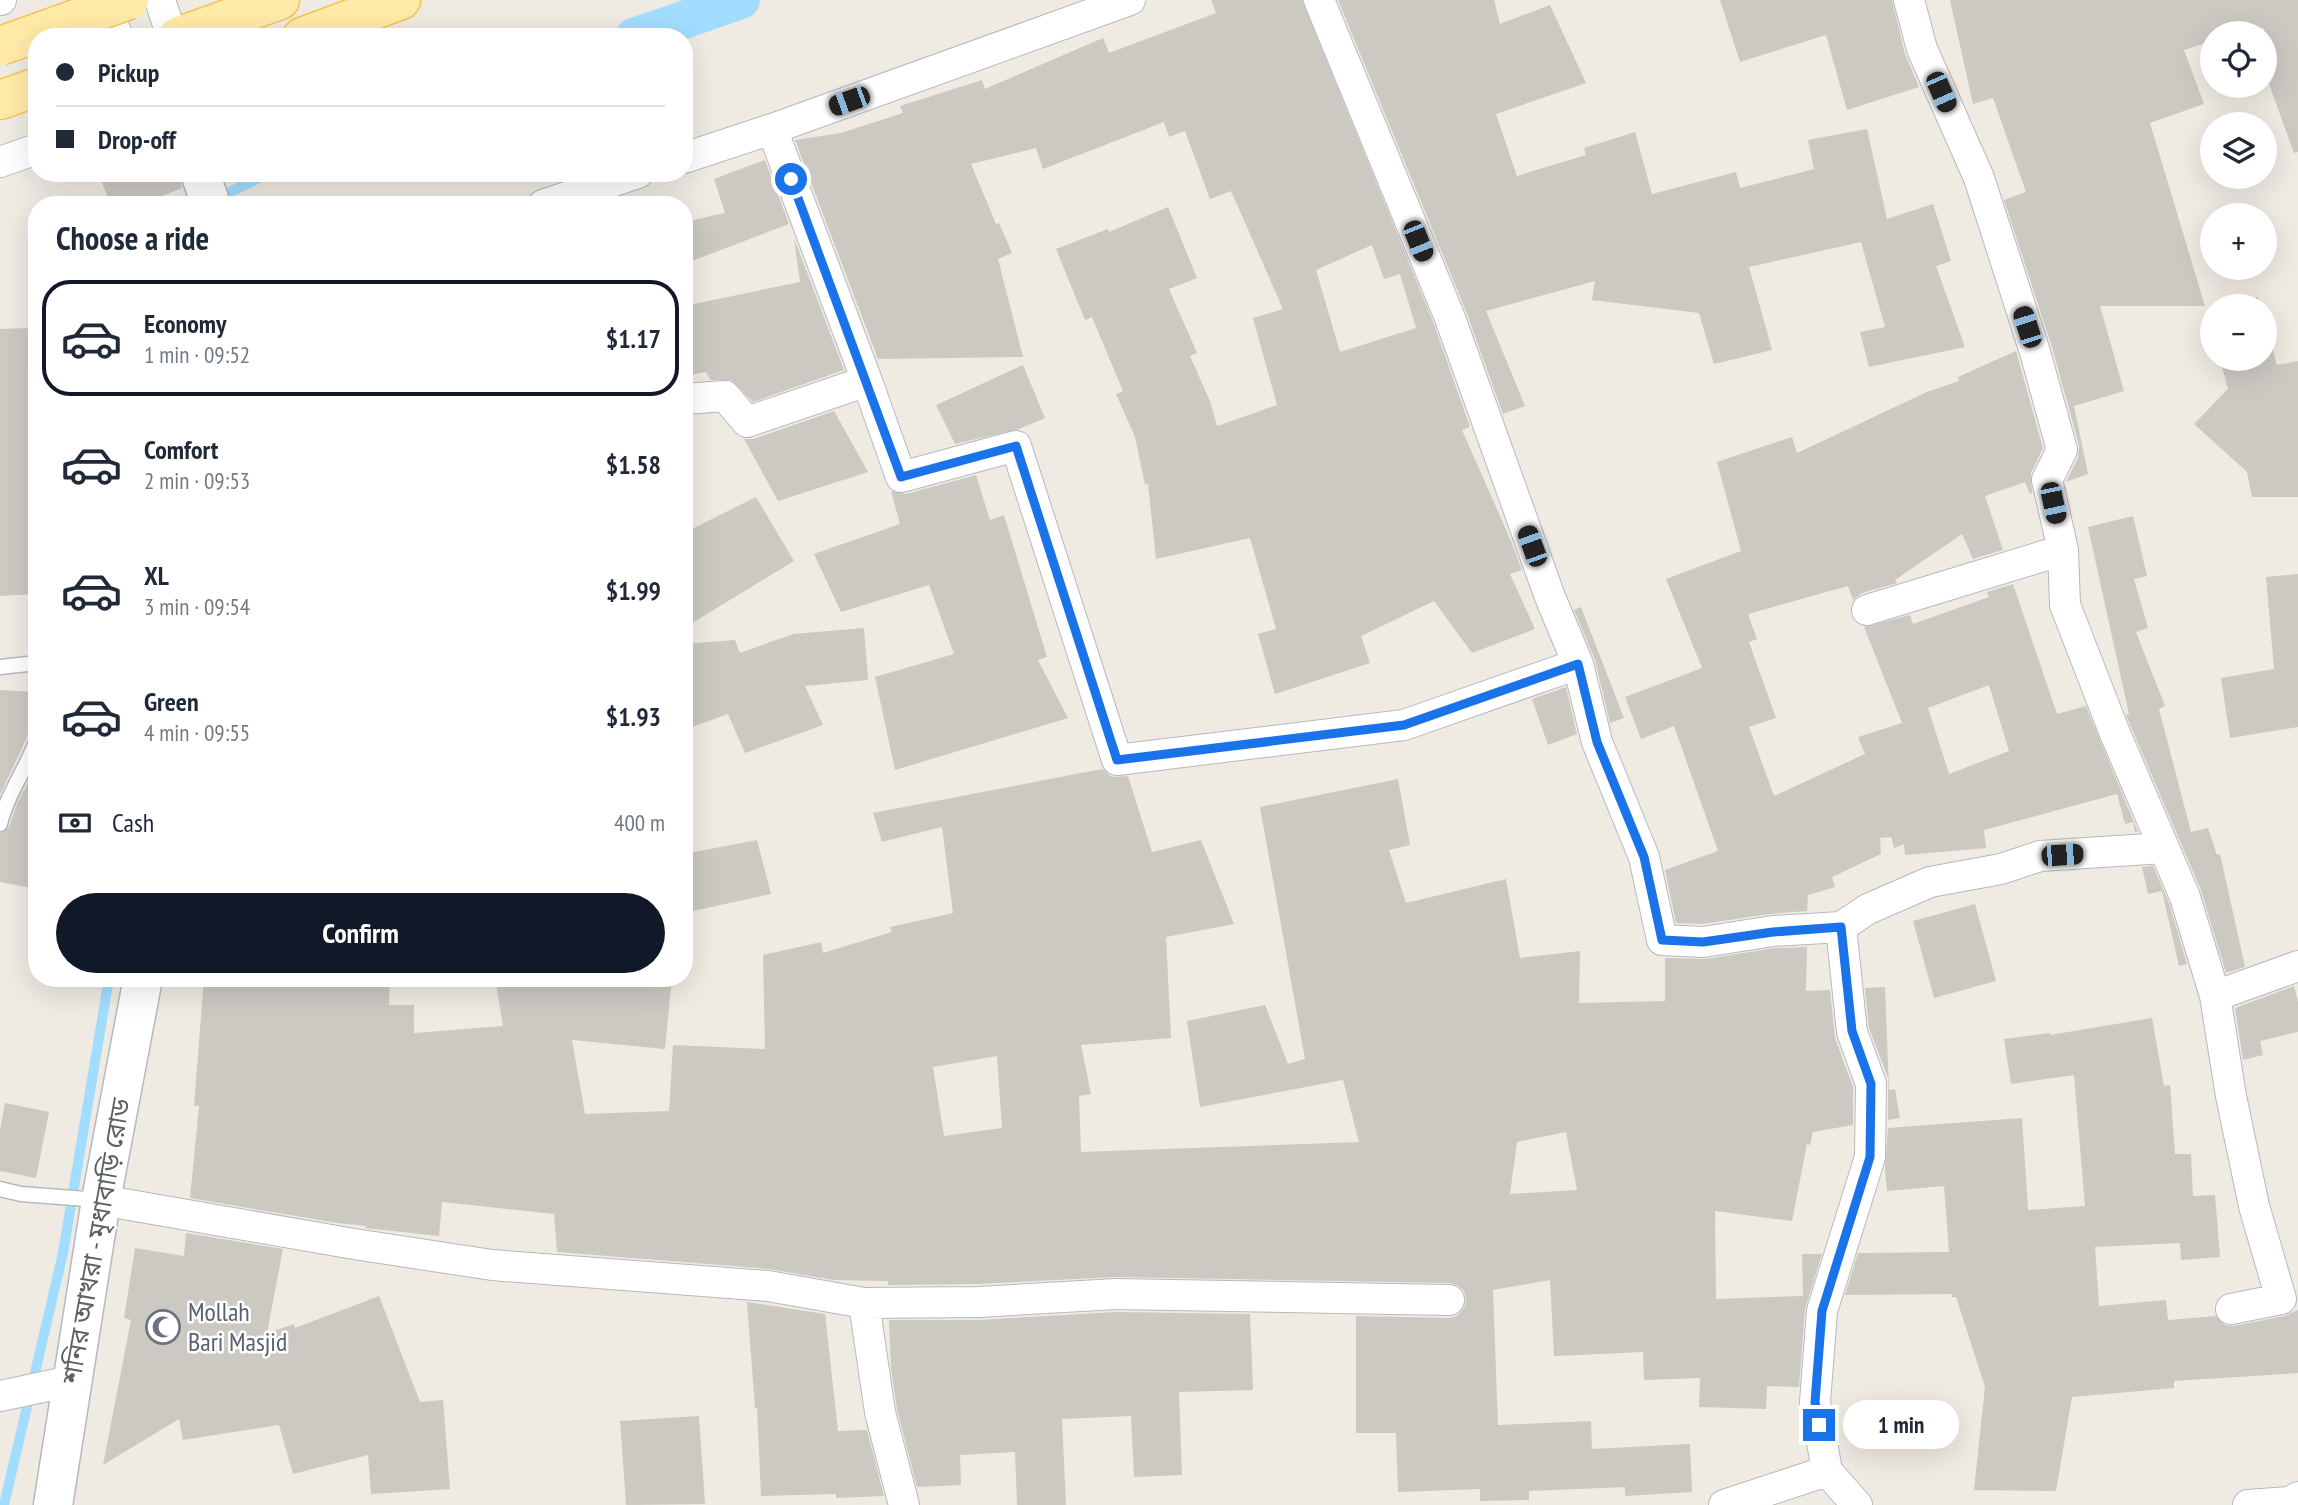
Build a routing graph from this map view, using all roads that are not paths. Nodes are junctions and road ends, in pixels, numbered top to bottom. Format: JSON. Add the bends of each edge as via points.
{"nodes":[{"id":1,"x":103,"y":0,"type":"edge"},
{"id":2,"x":129,"y":0,"type":"edge"},
{"id":3,"x":160,"y":0,"type":"edge"},
{"id":4,"x":280,"y":0,"type":"edge"},
{"id":5,"x":401,"y":0,"type":"edge"},
{"id":6,"x":1130,"y":0,"type":"edge"},
{"id":7,"x":1319,"y":0,"type":"edge"},
{"id":8,"x":1909,"y":0,"type":"edge"},
{"id":9,"x":50,"y":28,"type":"edge"},
{"id":10,"x":114,"y":28,"type":"edge"},
{"id":11,"x":171,"y":28,"type":"edge"},
{"id":12,"x":201,"y":28,"type":"edge"},
{"id":13,"x":326,"y":28,"type":"edge"},
{"id":14,"x":28,"y":36,"type":"edge"},
{"id":15,"x":0,"y":46,"type":"edge"},
{"id":16,"x":28,"y":90,"type":"edge"},
{"id":17,"x":0,"y":100,"type":"edge"},
{"id":18,"x":772,"y":129,"type":"junction"},
{"id":19,"x":28,"y":152,"type":"edge"},
{"id":20,"x":693,"y":155,"type":"edge"},
{"id":21,"x":0,"y":162,"type":"edge"},
{"id":22,"x":611,"y":182,"type":"edge"},
{"id":23,"x":570,"y":196,"type":"edge"},
{"id":24,"x":867,"y":381,"type":"junction"},
{"id":25,"x":693,"y":398,"type":"edge"},
{"id":26,"x":2063,"y":550,"type":"junction"},
{"id":27,"x":1867,"y":610,"type":"dead end"},
{"id":28,"x":28,"y":664,"type":"edge"},
{"id":29,"x":1578,"y":664,"type":"junction"},
{"id":30,"x":0,"y":667,"type":"edge"},
{"id":31,"x":28,"y":763,"type":"edge"},
{"id":32,"x":0,"y":824,"type":"edge"},
{"id":33,"x":2164,"y":848,"type":"junction"},
{"id":34,"x":1841,"y":927,"type":"junction"},
{"id":35,"x":2298,"y":966,"type":"edge"},
{"id":36,"x":142,"y":987,"type":"edge"},
{"id":37,"x":2215,"y":996,"type":"junction"},
{"id":38,"x":0,"y":1189,"type":"edge"},
{"id":39,"x":101,"y":1200,"type":"junction"},
{"id":40,"x":2289,"y":1295,"type":"edge"},
{"id":41,"x":1449,"y":1300,"type":"dead end"},
{"id":42,"x":864,"y":1303,"type":"junction"},
{"id":43,"x":2231,"y":1309,"type":"dead end"},
{"id":44,"x":60,"y":1384,"type":"junction"},
{"id":45,"x":0,"y":1396,"type":"edge"},
{"id":46,"x":1827,"y":1471,"type":"junction"},
{"id":47,"x":2298,"y":1497,"type":"edge"},
{"id":48,"x":53,"y":1505,"type":"edge"},
{"id":49,"x":904,"y":1505,"type":"edge"},
{"id":50,"x":1724,"y":1505,"type":"edge"},
{"id":51,"x":1857,"y":1505,"type":"edge"},
{"id":52,"x":2248,"y":1505,"type":"edge"}],
"edges":[{"from":1,"to":10,"type":"street"},
{"from":2,"to":9,"type":"main road","bridge":true},
{"from":3,"to":11,"type":"street"},
{"from":4,"to":12,"type":"main road"},
{"from":5,"to":13,"type":"main road"},
{"from":6,"to":18,"type":"street"},
{"from":7,"to":29,"type":"street","via":[[1450,317]]},
{"from":8,"to":26,"type":"street","via":[[1922,49],[1979,178],[2035,352],[2062,450],[2048,480]]},
{"from":14,"to":15,"type":"main road","bridge":true},
{"from":16,"to":17,"type":"main road"},
{"from":18,"to":20,"type":"street"},
{"from":18,"to":24,"type":"street"},
{"from":19,"to":21,"type":"street"},
{"from":22,"to":23,"type":"street"},
{"from":24,"to":25,"type":"street","via":[[747,422],[725,396]]},
{"from":24,"to":29,"type":"street","via":[[901,477],[1016,446],[1117,760],[1404,725]]},
{"from":26,"to":27,"type":"street"},
{"from":26,"to":33,"type":"street","via":[[2065,605]]},
{"from":28,"to":30,"type":"lane"},
{"from":29,"to":34,"type":"street","via":[[1597,742],[1644,857],[1662,940],[1703,942]]},
{"from":31,"to":32,"type":"lane"},
{"from":33,"to":34,"type":"street","via":[[2040,856],[2001,869],[1930,882],[1868,909]]},
{"from":33,"to":37,"type":"street","via":[[2185,897]]},
{"from":34,"to":46,"type":"street","via":[[1852,1031],[1871,1084],[1870,1157],[1822,1311],[1815,1402]]},
{"from":35,"to":37,"type":"street"},
{"from":36,"to":39,"type":"main road","name":"শনির আখরা - মৃধাবাড়ি রোড"},
{"from":37,"to":40,"type":"street","via":[[2254,1206]]},
{"from":38,"to":39,"type":"lane"},
{"from":39,"to":42,"type":"street","via":[[492,1265],[768,1286]]},
{"from":39,"to":44,"type":"main road","name":"শনির আখরা - মৃধাবাড়ি রোড"},
{"from":40,"to":43,"type":"street"},
{"from":41,"to":42,"type":"street","via":[[1116,1294]]},
{"from":42,"to":49,"type":"street","via":[[880,1412]]},
{"from":44,"to":45,"type":"street"},
{"from":44,"to":48,"type":"main road","name":"শনির আখরা - মৃধাবাড়ি রোড"},
{"from":46,"to":50,"type":"street"},
{"from":46,"to":51,"type":"street"},
{"from":47,"to":52,"type":"street","via":[[2290,1502]]}]}
